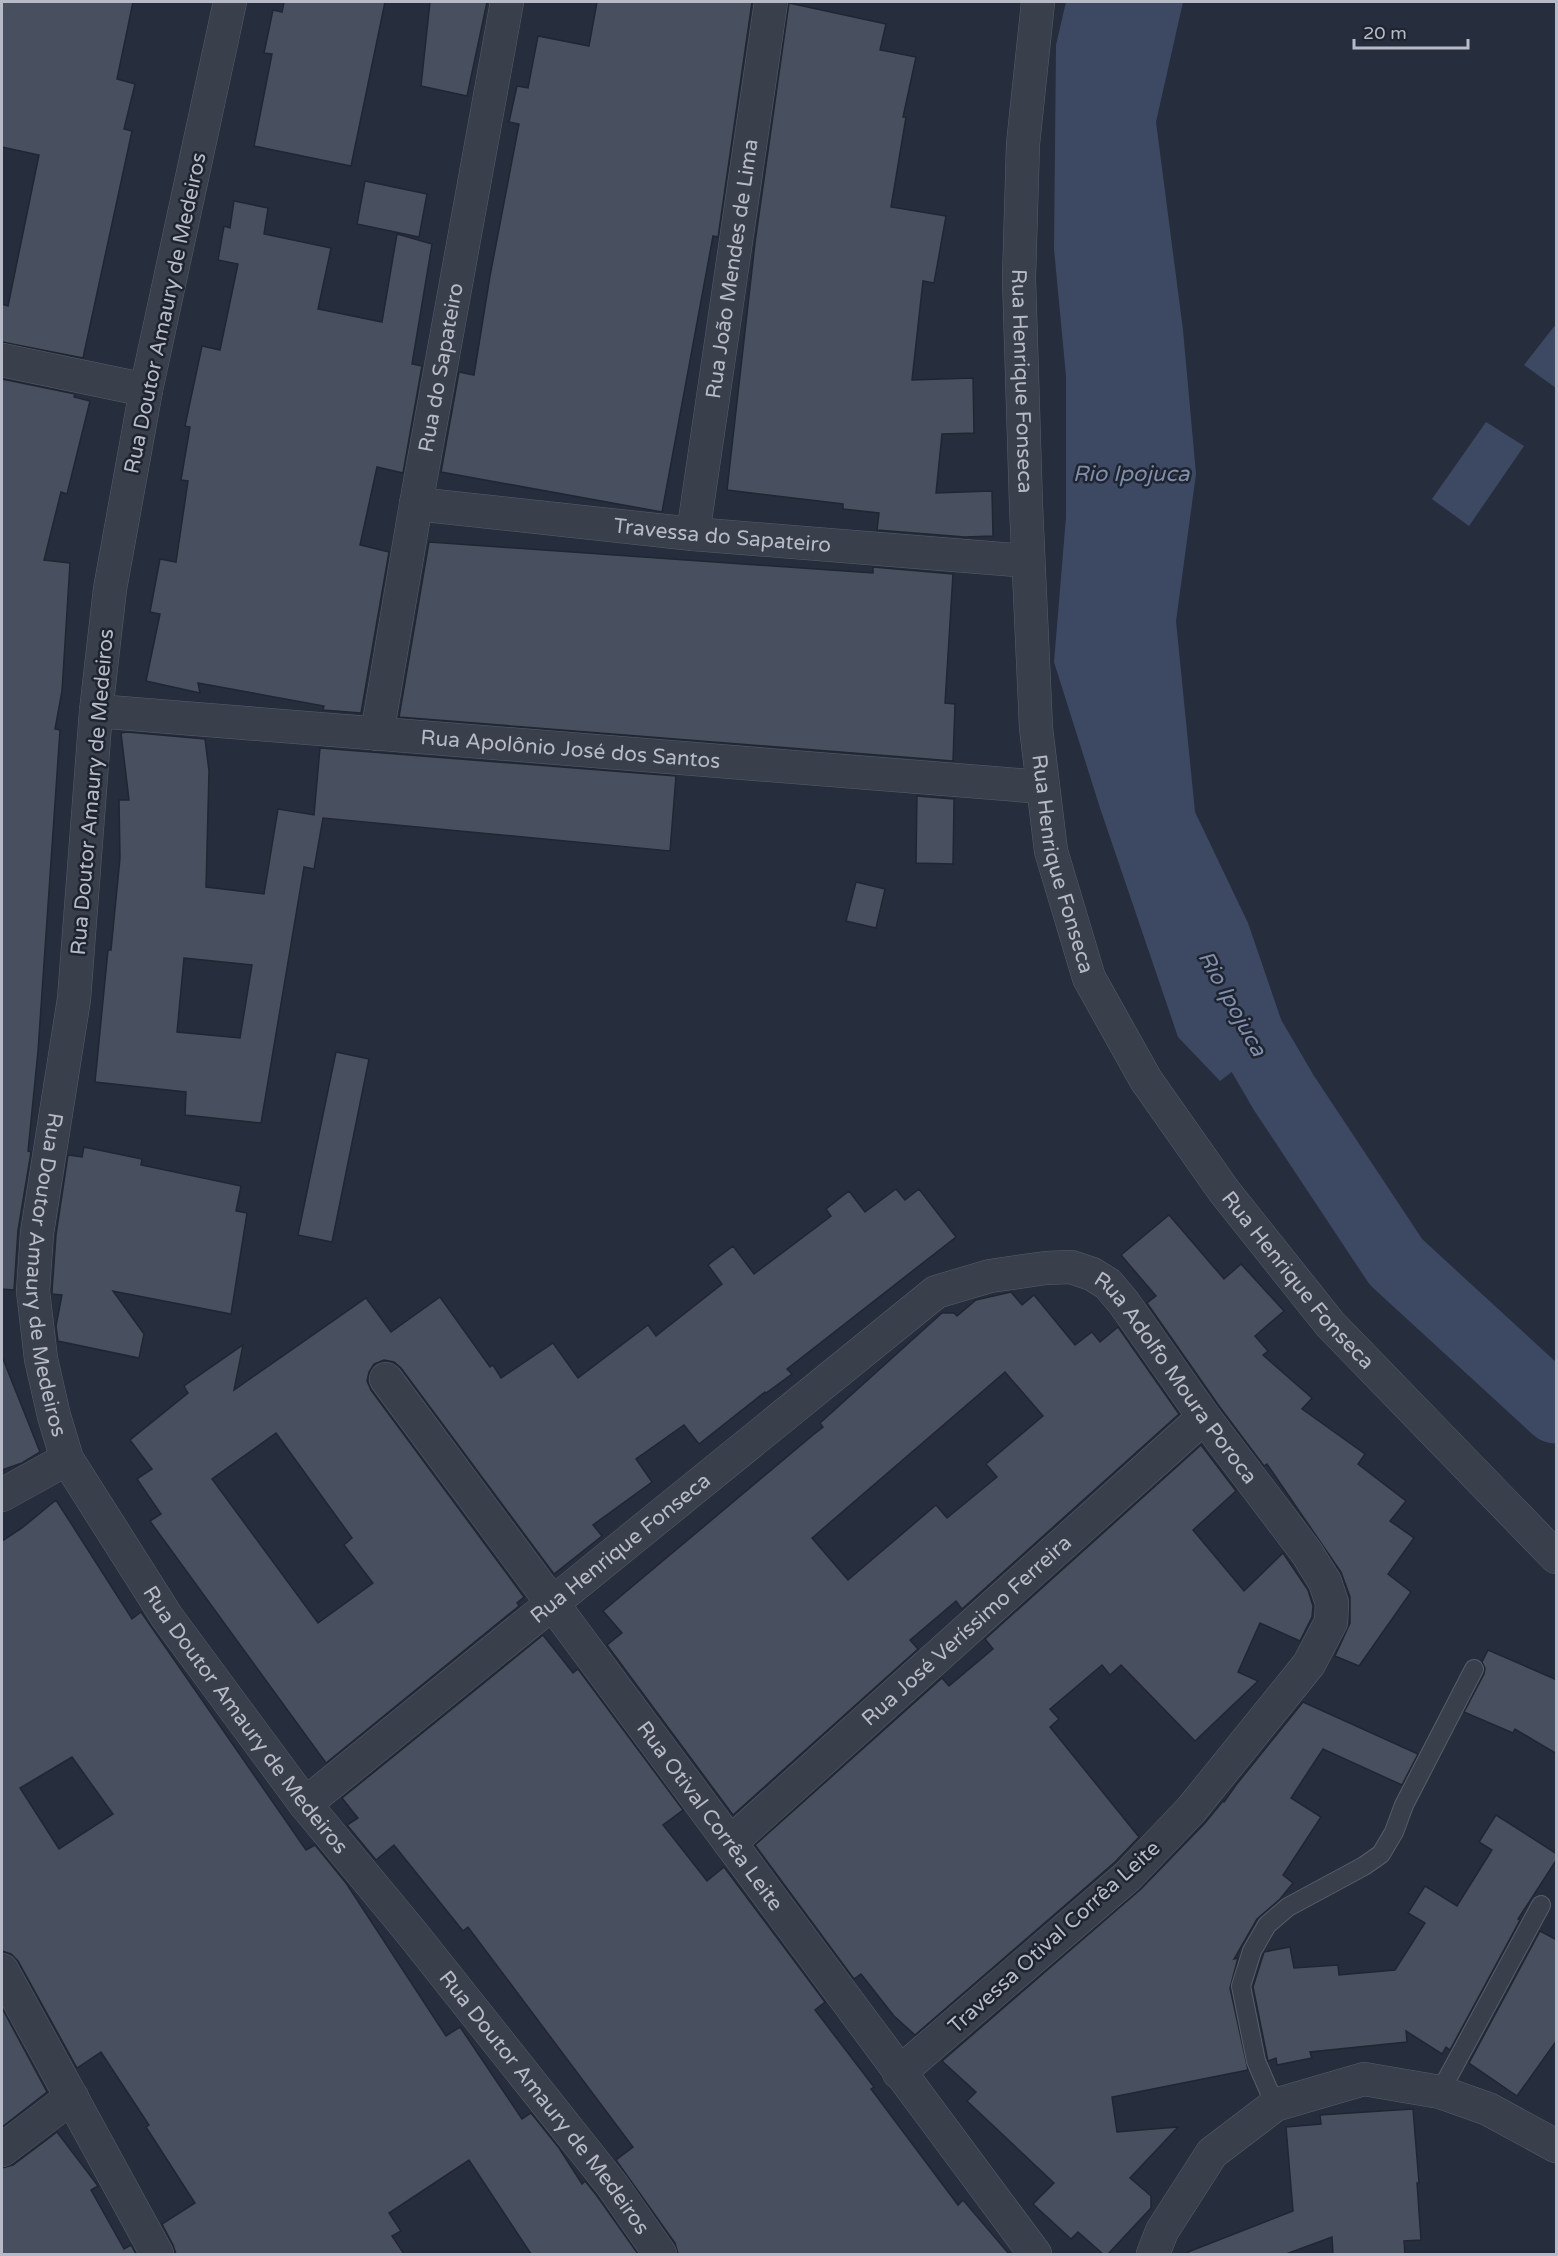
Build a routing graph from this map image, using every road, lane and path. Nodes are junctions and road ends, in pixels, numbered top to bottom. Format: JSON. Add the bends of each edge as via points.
{"nodes":[{"id":1,"x":230,"y":2,"type":"edge"},
{"id":2,"x":507,"y":2,"type":"edge"},
{"id":3,"x":771,"y":2,"type":"edge"},
{"id":4,"x":1038,"y":2,"type":"edge"},
{"id":5,"x":2,"y":360,"type":"edge"},
{"id":6,"x":146,"y":390,"type":"junction"},
{"id":7,"x":416,"y":504,"type":"junction"},
{"id":8,"x":693,"y":534,"type":"junction"},
{"id":9,"x":1028,"y":561,"type":"junction"},
{"id":10,"x":96,"y":711,"type":"junction"},
{"id":11,"x":377,"y":734,"type":"junction"},
{"id":12,"x":1043,"y":787,"type":"junction"},
{"id":13,"x":936,"y":1292,"type":"joint"},
{"id":14,"x":386,"y":1378,"type":"dead end"},
{"id":15,"x":1204,"y":1417,"type":"junction"},
{"id":16,"x":67,"y":1459,"type":"junction"},
{"id":17,"x":2,"y":1495,"type":"edge"},
{"id":18,"x":1557,"y":1557,"type":"edge"},
{"id":19,"x":553,"y":1604,"type":"junction"},
{"id":20,"x":1331,"y":1622,"type":"joint"},
{"id":21,"x":1474,"y":1669,"type":"dead end"},
{"id":22,"x":305,"y":1804,"type":"junction"},
{"id":23,"x":730,"y":1843,"type":"junction"},
{"id":24,"x":1541,"y":1905,"type":"dead end"},
{"id":25,"x":2,"y":1971,"type":"edge"},
{"id":26,"x":899,"y":2073,"type":"junction"},
{"id":27,"x":1440,"y":2092,"type":"junction"},
{"id":28,"x":72,"y":2097,"type":"junction"},
{"id":29,"x":1275,"y":2105,"type":"junction"},
{"id":30,"x":1557,"y":2146,"type":"edge"},
{"id":31,"x":2,"y":2150,"type":"edge"},
{"id":32,"x":157,"y":2254,"type":"edge"},
{"id":33,"x":660,"y":2254,"type":"edge"},
{"id":34,"x":1035,"y":2254,"type":"edge"},
{"id":35,"x":1153,"y":2254,"type":"edge"}],
"edges":[{"from":1,"to":6,"type":"street","name":"Rua Doutor Amaury de Medeiros"},
{"from":2,"to":7,"type":"street","name":"Rua do Sapateiro"},
{"from":3,"to":8,"type":"street","name":"Rua João Mendes de Lima"},
{"from":4,"to":9,"type":"street","name":"Rua Henrique Fonseca","via":[[1023,144],[1019,278]]},
{"from":5,"to":6,"type":"street"},
{"from":6,"to":10,"type":"street","name":"Rua Doutor Amaury de Medeiros","via":[[110,588]]},
{"from":7,"to":8,"type":"street","name":"Travessa do Sapateiro"},
{"from":7,"to":11,"type":"street","name":"Rua do Sapateiro"},
{"from":8,"to":9,"type":"street","name":"Travessa do Sapateiro"},
{"from":9,"to":12,"type":"street","name":"Rua Henrique Fonseca","via":[[1036,728]]},
{"from":10,"to":11,"type":"street","name":"Rua Apolônio José dos Santos"},
{"from":10,"to":16,"type":"street","name":"Rua Doutor Amaury de Medeiros","via":[[74,999],[39,1222],[33,1291],[41,1359]]},
{"from":11,"to":12,"type":"street","name":"Rua Apolônio José dos Santos"},
{"from":12,"to":18,"type":"street","name":"Rua Henrique Fonseca","via":[[1051,851],[1089,978],[1146,1080],[1224,1191],[1330,1324]]},
{"from":13,"to":15,"type":"street","name":"Rua Adolfo Moura Poroca","via":[[990,1276],[1046,1268],[1071,1268],[1092,1274],[1108,1284],[1124,1303]]},
{"from":13,"to":19,"type":"street","name":"Rua Henrique Fonseca"},
{"from":14,"to":19,"type":"street","name":"Rua Otival Corrêa Leite"},
{"from":15,"to":20,"type":"street","name":"Rua Adolfo Moura Poroca","via":[[1268,1499],[1325,1582],[1332,1603]]},
{"from":15,"to":23,"type":"street","name":"Rua José Veríssimo Ferreira"},
{"from":16,"to":17,"type":"street"},
{"from":16,"to":22,"type":"street","name":"Rua Doutor Amaury de Medeiros","via":[[167,1617]]},
{"from":19,"to":22,"type":"street","name":"Rua Henrique Fonseca"},
{"from":19,"to":23,"type":"street","name":"Rua Otival Corrêa Leite"},
{"from":20,"to":26,"type":"street","name":"Travessa Otival Corrêa Leite","via":[[1309,1664],[1191,1810],[1128,1876]]},
{"from":21,"to":29,"type":"lane","via":[[1381,1854],[1288,1907],[1267,1924],[1252,1951],[1241,1986],[1256,2061]]},
{"from":22,"to":33,"type":"street","name":"Rua Doutor Amaury de Medeiros","via":[[612,2185]]},
{"from":23,"to":26,"type":"street","name":"Rua Otival Corrêa Leite"},
{"from":24,"to":27,"type":"lane"},
{"from":25,"to":28,"type":"street"},
{"from":26,"to":34,"type":"street","name":"Rua Otival Corrêa Leite"},
{"from":27,"to":29,"type":"street","via":[[1364,2079]]},
{"from":27,"to":30,"type":"street","via":[[1488,2109]]},
{"from":28,"to":31,"type":"street"},
{"from":28,"to":32,"type":"street"},
{"from":29,"to":35,"type":"street","via":[[1212,2153],[1162,2231]]}]}
